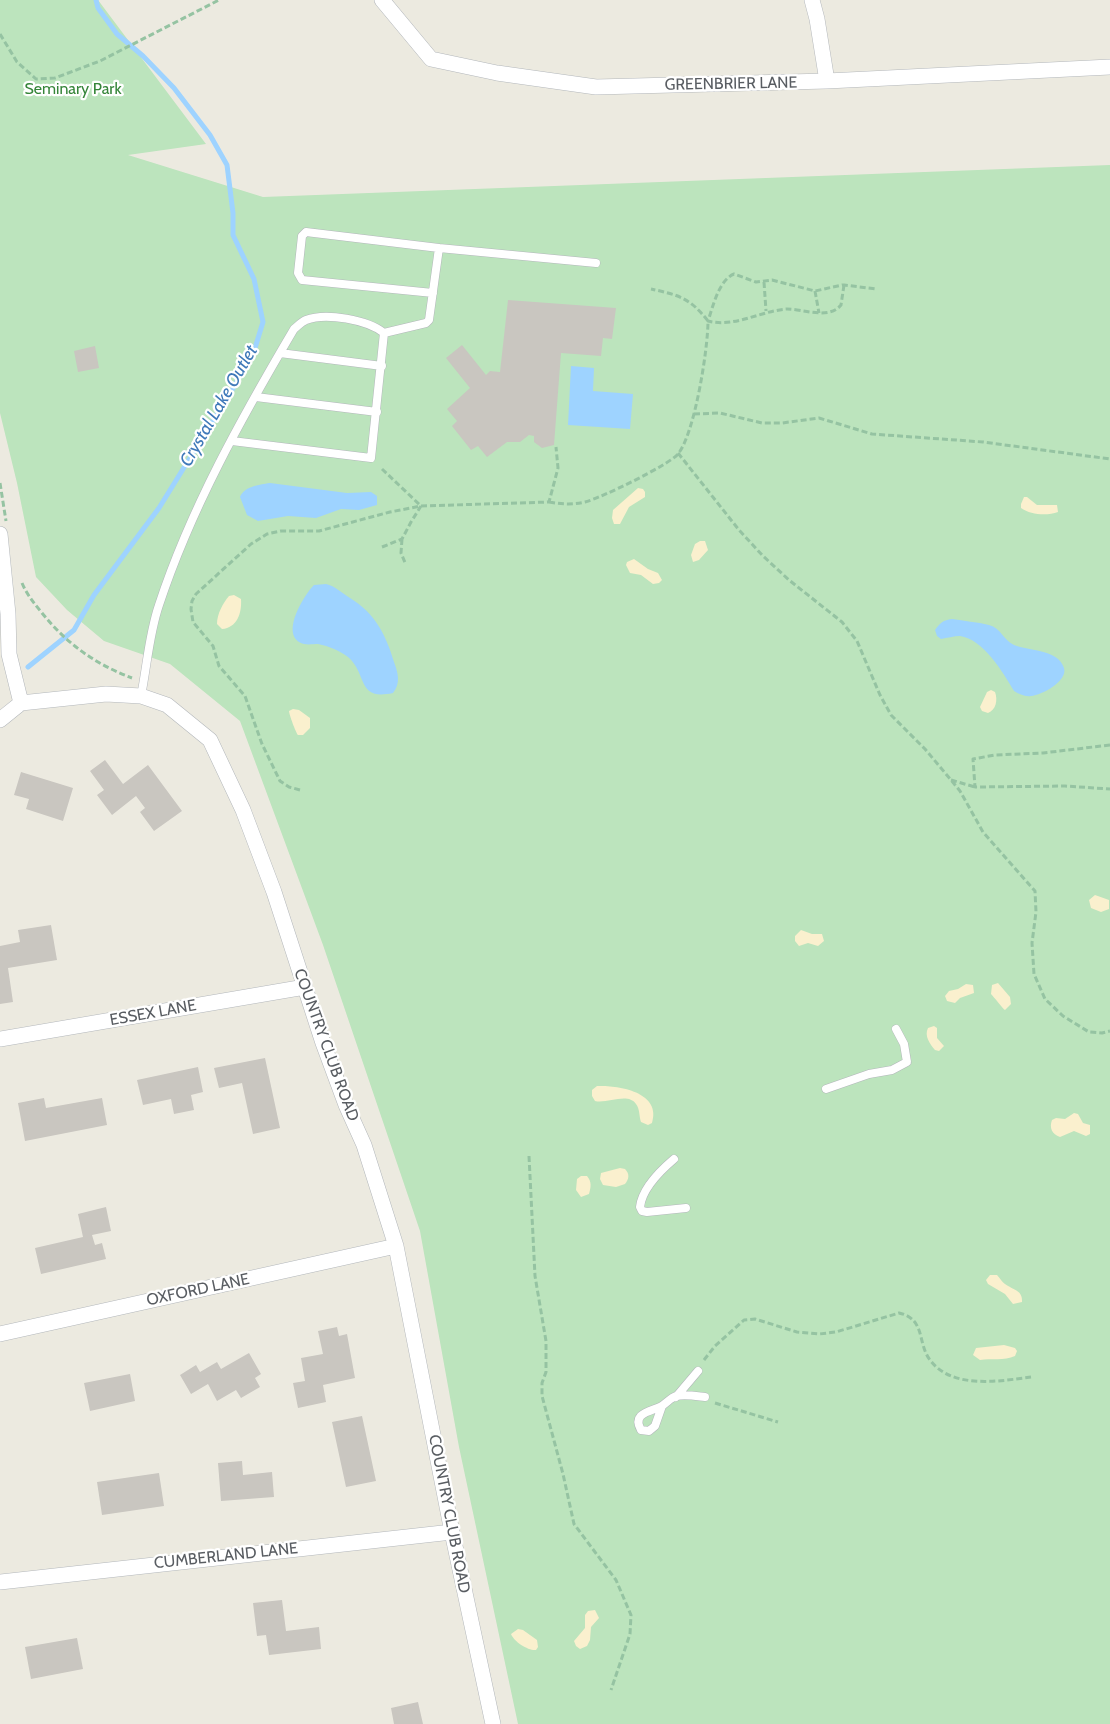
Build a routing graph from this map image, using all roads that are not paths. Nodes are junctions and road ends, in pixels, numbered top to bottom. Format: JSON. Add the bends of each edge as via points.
{"nodes":[{"id":1,"x":382,"y":0,"type":"edge"},
{"id":2,"x":812,"y":0,"type":"edge"},
{"id":3,"x":1110,"y":67,"type":"edge"},
{"id":4,"x":827,"y":81,"type":"junction"},
{"id":5,"x":438,"y":248,"type":"junction"},
{"id":6,"x":596,"y":262,"type":"dead end"},
{"id":7,"x":433,"y":293,"type":"junction"},
{"id":8,"x":384,"y":333,"type":"junction"},
{"id":9,"x":280,"y":353,"type":"junction"},
{"id":10,"x":382,"y":366,"type":"junction"},
{"id":11,"x":256,"y":396,"type":"junction"},
{"id":12,"x":377,"y":412,"type":"junction"},
{"id":13,"x":232,"y":441,"type":"junction"},
{"id":14,"x":0,"y":534,"type":"edge"},
{"id":15,"x":5,"y":655,"type":"edge"},
{"id":16,"x":141,"y":696,"type":"junction"},
{"id":17,"x":21,"y":703,"type":"junction"},
{"id":18,"x":0,"y":720,"type":"edge"},
{"id":19,"x":305,"y":987,"type":"junction"},
{"id":20,"x":896,"y":1029,"type":"dead end"},
{"id":21,"x":0,"y":1039,"type":"edge"},
{"id":22,"x":826,"y":1089,"type":"dead end"},
{"id":23,"x":674,"y":1159,"type":"dead end"},
{"id":24,"x":686,"y":1208,"type":"dead end"},
{"id":25,"x":396,"y":1246,"type":"junction"},
{"id":26,"x":0,"y":1334,"type":"edge"},
{"id":27,"x":698,"y":1371,"type":"road end"},
{"id":28,"x":676,"y":1396,"type":"junction"},
{"id":29,"x":705,"y":1397,"type":"road end"},
{"id":30,"x":662,"y":1406,"type":"dead end"},
{"id":31,"x":452,"y":1532,"type":"junction"},
{"id":32,"x":0,"y":1582,"type":"edge"},
{"id":33,"x":493,"y":1724,"type":"edge"}],
"edges":[{"from":1,"to":4,"type":"street","name":"GREENBRIER LANE","via":[[431,59],[497,73],[596,87]]},
{"from":2,"to":4,"type":"street"},
{"from":3,"to":4,"type":"street","name":"GREENBRIER LANE"},
{"from":5,"to":6,"type":"lane"},
{"from":5,"to":7,"type":"lane"},
{"from":5,"to":7,"type":"lane","via":[[306,232],[302,236],[298,273],[302,280]]},
{"from":7,"to":8,"type":"lane","via":[[426,323]]},
{"from":8,"to":9,"type":"lane","via":[[362,322],[312,318],[294,329]]},
{"from":8,"to":10,"type":"lane"},
{"from":9,"to":10,"type":"lane"},
{"from":9,"to":11,"type":"lane"},
{"from":10,"to":12,"type":"lane"},
{"from":11,"to":12,"type":"lane"},
{"from":11,"to":13,"type":"lane"},
{"from":12,"to":13,"type":"lane","via":[[371,458]]},
{"from":13,"to":16,"type":"lane","via":[[194,512],[158,608]]},
{"from":14,"to":15,"type":"street","via":[[9,614]]},
{"from":15,"to":17,"type":"street"},
{"from":16,"to":17,"type":"street","name":"COUNTRY CLUB ROAD","via":[[106,694]]},
{"from":16,"to":19,"type":"street","name":"COUNTRY CLUB ROAD","via":[[167,705],[210,740],[243,810]]},
{"from":17,"to":18,"type":"street"},
{"from":19,"to":21,"type":"street","name":"ESSEX LANE"},
{"from":19,"to":25,"type":"street","name":"COUNTRY CLUB ROAD","via":[[364,1145]]},
{"from":20,"to":22,"type":"lane","via":[[907,1062]]},
{"from":23,"to":24,"type":"lane","via":[[660,1171],[640,1207],[647,1212]]},
{"from":25,"to":26,"type":"street","name":"OXFORD LANE"},
{"from":25,"to":31,"type":"street","name":"COUNTRY CLUB ROAD"},
{"from":27,"to":28,"type":"lane"},
{"from":28,"to":29,"type":"lane"},
{"from":28,"to":30,"type":"lane"},
{"from":31,"to":32,"type":"street","name":"CUMBERLAND LANE"},
{"from":31,"to":33,"type":"street","name":"COUNTRY CLUB ROAD"}]}
